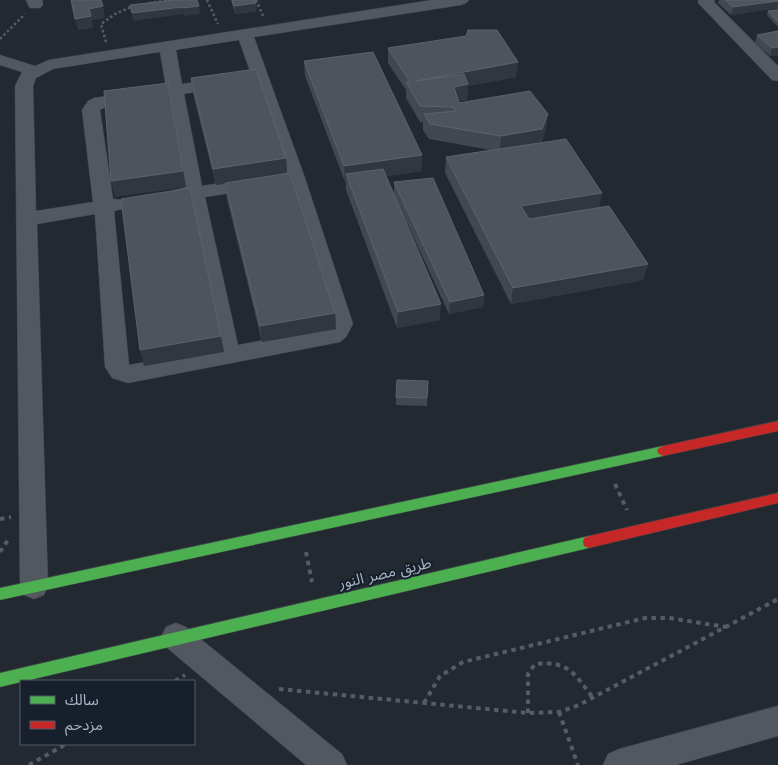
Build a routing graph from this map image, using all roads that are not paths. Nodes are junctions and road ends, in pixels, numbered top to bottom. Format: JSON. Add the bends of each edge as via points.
{"nodes":[{"id":1,"x":460,"y":0,"type":"edge"},
{"id":2,"x":707,"y":0,"type":"edge"},
{"id":3,"x":245,"y":34,"type":"junction"},
{"id":4,"x":760,"y":37,"type":"edge"},
{"id":5,"x":742,"y":40,"type":"junction"},
{"id":6,"x":167,"y":46,"type":"junction"},
{"id":7,"x":0,"y":60,"type":"edge"},
{"id":8,"x":34,"y":71,"type":"junction"},
{"id":9,"x":778,"y":76,"type":"edge"},
{"id":10,"x":261,"y":77,"type":"junction"},
{"id":11,"x":175,"y":90,"type":"junction"},
{"id":12,"x":296,"y":177,"type":"junction"},
{"id":13,"x":194,"y":193,"type":"junction"},
{"id":14,"x":104,"y":206,"type":"junction"},
{"id":15,"x":27,"y":219,"type":"junction"},
{"id":16,"x":229,"y":355,"type":"junction"},
{"id":17,"x":778,"y":426,"type":"edge"},
{"id":18,"x":778,"y":498,"type":"edge"},
{"id":19,"x":34,"y":586,"type":"junction"},
{"id":20,"x":0,"y":594,"type":"edge"},
{"id":21,"x":176,"y":638,"type":"junction"},
{"id":22,"x":0,"y":680,"type":"edge"},
{"id":23,"x":778,"y":720,"type":"edge"},
{"id":24,"x":331,"y":765,"type":"edge"},
{"id":25,"x":619,"y":765,"type":"edge"}],
"edges":[{"from":1,"to":3,"type":"street"},
{"from":2,"to":5,"type":"street","via":[[706,3]]},
{"from":3,"to":6,"type":"street"},
{"from":3,"to":10,"type":"street"},
{"from":4,"to":5,"type":"street"},
{"from":5,"to":9,"type":"street"},
{"from":6,"to":8,"type":"street","via":[[49,64]]},
{"from":6,"to":11,"type":"street"},
{"from":7,"to":8,"type":"street"},
{"from":8,"to":15,"type":"street","via":[[24,86]]},
{"from":10,"to":11,"type":"street"},
{"from":10,"to":12,"type":"street"},
{"from":11,"to":13,"type":"street"},
{"from":11,"to":14,"type":"street","via":[[94,105],[91,110]]},
{"from":12,"to":13,"type":"street"},
{"from":12,"to":16,"type":"street","via":[[342,324],[332,336]]},
{"from":13,"to":14,"type":"street"},
{"from":13,"to":16,"type":"street"},
{"from":14,"to":15,"type":"street"},
{"from":14,"to":16,"type":"street","via":[[117,367],[120,372],[128,374]]},
{"from":15,"to":19,"type":"street"},
{"from":17,"to":19,"type":"street"},
{"from":18,"to":21,"type":"street","name":"طريق مصر النور"},
{"from":19,"to":20,"type":"street"},
{"from":21,"to":22,"type":"street","name":"طريق مصر النور"},
{"from":21,"to":24,"type":"street"},
{"from":23,"to":25,"type":"street"}]}
